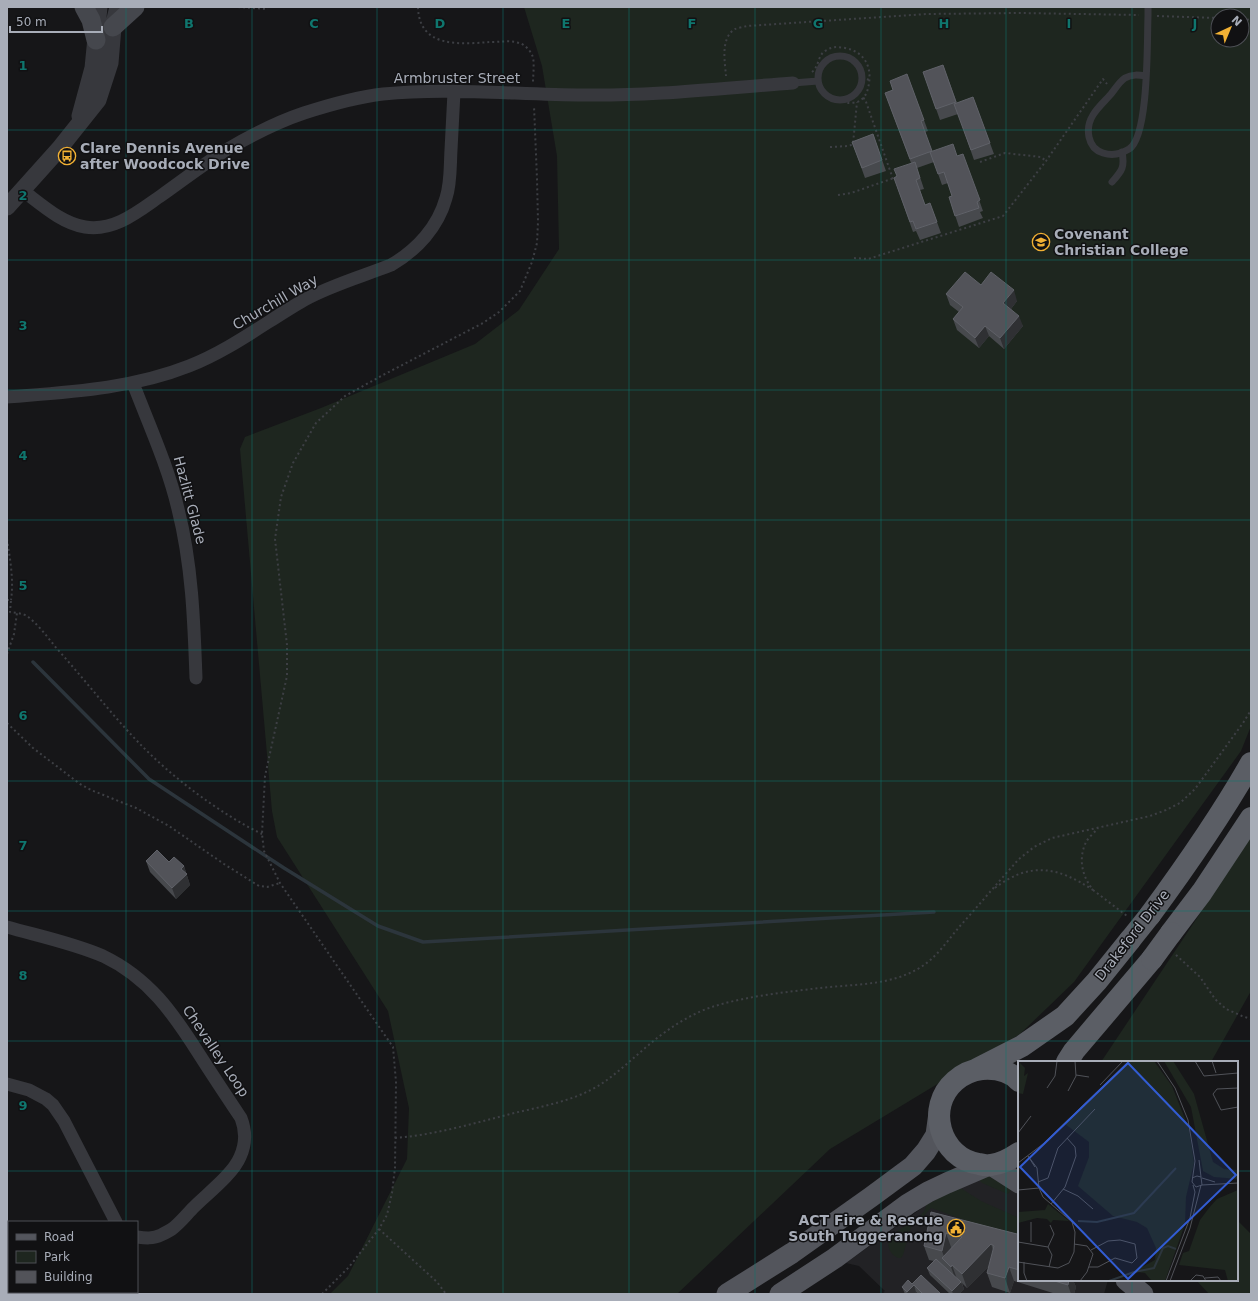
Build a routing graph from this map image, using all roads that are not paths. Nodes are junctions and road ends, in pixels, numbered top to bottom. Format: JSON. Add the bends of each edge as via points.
{"nodes":[{"id":1,"x":84,"y":7,"type":"edge"},
{"id":2,"x":99,"y":7,"type":"edge"},
{"id":3,"x":118,"y":7,"type":"edge"},
{"id":4,"x":135,"y":7,"type":"edge"},
{"id":5,"x":1148,"y":7,"type":"edge"},
{"id":6,"x":113,"y":27,"type":"junction"},
{"id":7,"x":96,"y":40,"type":"junction"},
{"id":8,"x":1146,"y":76,"type":"junction"},
{"id":9,"x":818,"y":81,"type":"junction"},
{"id":10,"x":793,"y":83,"type":"joint"},
{"id":11,"x":454,"y":92,"type":"junction"},
{"id":12,"x":78,"y":124,"type":"junction"},
{"id":13,"x":1122,"y":152,"type":"junction"},
{"id":14,"x":1112,"y":182,"type":"dead end"},
{"id":15,"x":22,"y":190,"type":"junction"},
{"id":16,"x":7,"y":208,"type":"edge"},
{"id":17,"x":133,"y":383,"type":"junction"},
{"id":18,"x":7,"y":397,"type":"edge"},
{"id":19,"x":196,"y":678,"type":"dead end"},
{"id":20,"x":1251,"y":763,"type":"edge"},
{"id":21,"x":1251,"y":818,"type":"edge"},
{"id":22,"x":7,"y":927,"type":"edge"},
{"id":23,"x":1068,"y":1061,"type":"edge"},
{"id":24,"x":976,"y":1070,"type":"junction"},
{"id":25,"x":1018,"y":1080,"type":"edge"},
{"id":26,"x":7,"y":1084,"type":"edge"},
{"id":27,"x":939,"y":1113,"type":"junction"},
{"id":28,"x":1018,"y":1154,"type":"edge"},
{"id":29,"x":990,"y":1165,"type":"junction"},
{"id":30,"x":1018,"y":1182,"type":"edge"},
{"id":31,"x":115,"y":1221,"type":"edge"},
{"id":32,"x":138,"y":1237,"type":"edge"},
{"id":33,"x":1127,"y":1281,"type":"edge"},
{"id":34,"x":1136,"y":1281,"type":"edge"},
{"id":35,"x":727,"y":1294,"type":"edge"},
{"id":36,"x":780,"y":1294,"type":"edge"},
{"id":37,"x":1143,"y":1294,"type":"edge"},
{"id":38,"x":1147,"y":1294,"type":"edge"}],
"edges":[{"from":1,"to":7,"type":"main road","via":[[91,20]]},
{"from":2,"to":7,"type":"street"},
{"from":3,"to":6,"type":"street"},
{"from":4,"to":6,"type":"main road"},
{"from":5,"to":8,"type":"lane"},
{"from":6,"to":12,"type":"street","via":[[110,63],[98,100]]},
{"from":7,"to":12,"type":"street","via":[[93,68]]},
{"from":8,"to":13,"type":"lane","via":[[1145,101],[1139,132],[1135,143]]},
{"from":8,"to":13,"type":"lane","via":[[1134,75],[1124,79],[1093,116],[1088,133],[1090,143],[1098,151],[1107,154],[1116,155]]},
{"from":9,"to":9,"type":"lane","via":[[822,65],[828,60],[842,56],[856,62],[862,78],[855,95],[842,100],[829,97],[823,92]]},
{"from":9,"to":10,"type":"lane"},
{"from":10,"to":11,"type":"street","name":"Armbruster Street","via":[[633,94],[585,95],[534,89]]},
{"from":11,"to":15,"type":"street","name":"Armbruster Street","via":[[382,94],[302,114],[263,130],[225,151],[132,216],[114,224],[87,227],[70,224]]},
{"from":11,"to":17,"type":"street","name":"Churchill Way","via":[[450,177],[446,198],[439,218],[418,245],[391,265],[305,300],[206,358],[152,379]]},
{"from":12,"to":15,"type":"street"},
{"from":13,"to":14,"type":"lane","via":[[1124,164]]},
{"from":15,"to":16,"type":"street"},
{"from":17,"to":18,"type":"street","name":"Churchill Way","via":[[93,390]]},
{"from":17,"to":19,"type":"street","name":"Hazlitt Glade","via":[[164,463],[180,515],[193,606]]},
{"from":20,"to":24,"type":"highway","name":"Drakeford Drive","bridge":true,"via":[[1225,807],[1150,915],[1097,981],[1065,1016],[1022,1046]]},
{"from":21,"to":23,"type":"highway","name":"Drakeford Drive","bridge":true,"via":[[1202,892]]},
{"from":22,"to":32,"type":"street","name":"Chevalley Loop","via":[[102,956],[140,979],[161,999],[178,1022],[241,1118],[244,1144],[240,1158],[231,1171],[173,1228],[154,1237]]},
{"from":24,"to":25,"type":"highway","via":[[990,1068],[1004,1072]]},
{"from":24,"to":27,"type":"highway","name":"Drakeford Drive","via":[[962,1075],[950,1085],[942,1098]]},
{"from":26,"to":31,"type":"street","via":[[30,1090],[53,1106],[64,1121]]},
{"from":27,"to":29,"type":"highway","via":[[940,1129],[947,1144],[958,1156],[973,1163]]},
{"from":27,"to":35,"type":"main road","via":[[936,1135],[913,1166],[792,1253]]},
{"from":28,"to":29,"type":"highway","via":[[1008,1161]]},
{"from":29,"to":30,"type":"main road"},
{"from":29,"to":36,"type":"main road","via":[[928,1192],[908,1204],[836,1258]]},
{"from":33,"to":37,"type":"main road"},
{"from":34,"to":38,"type":"main road"}]}
